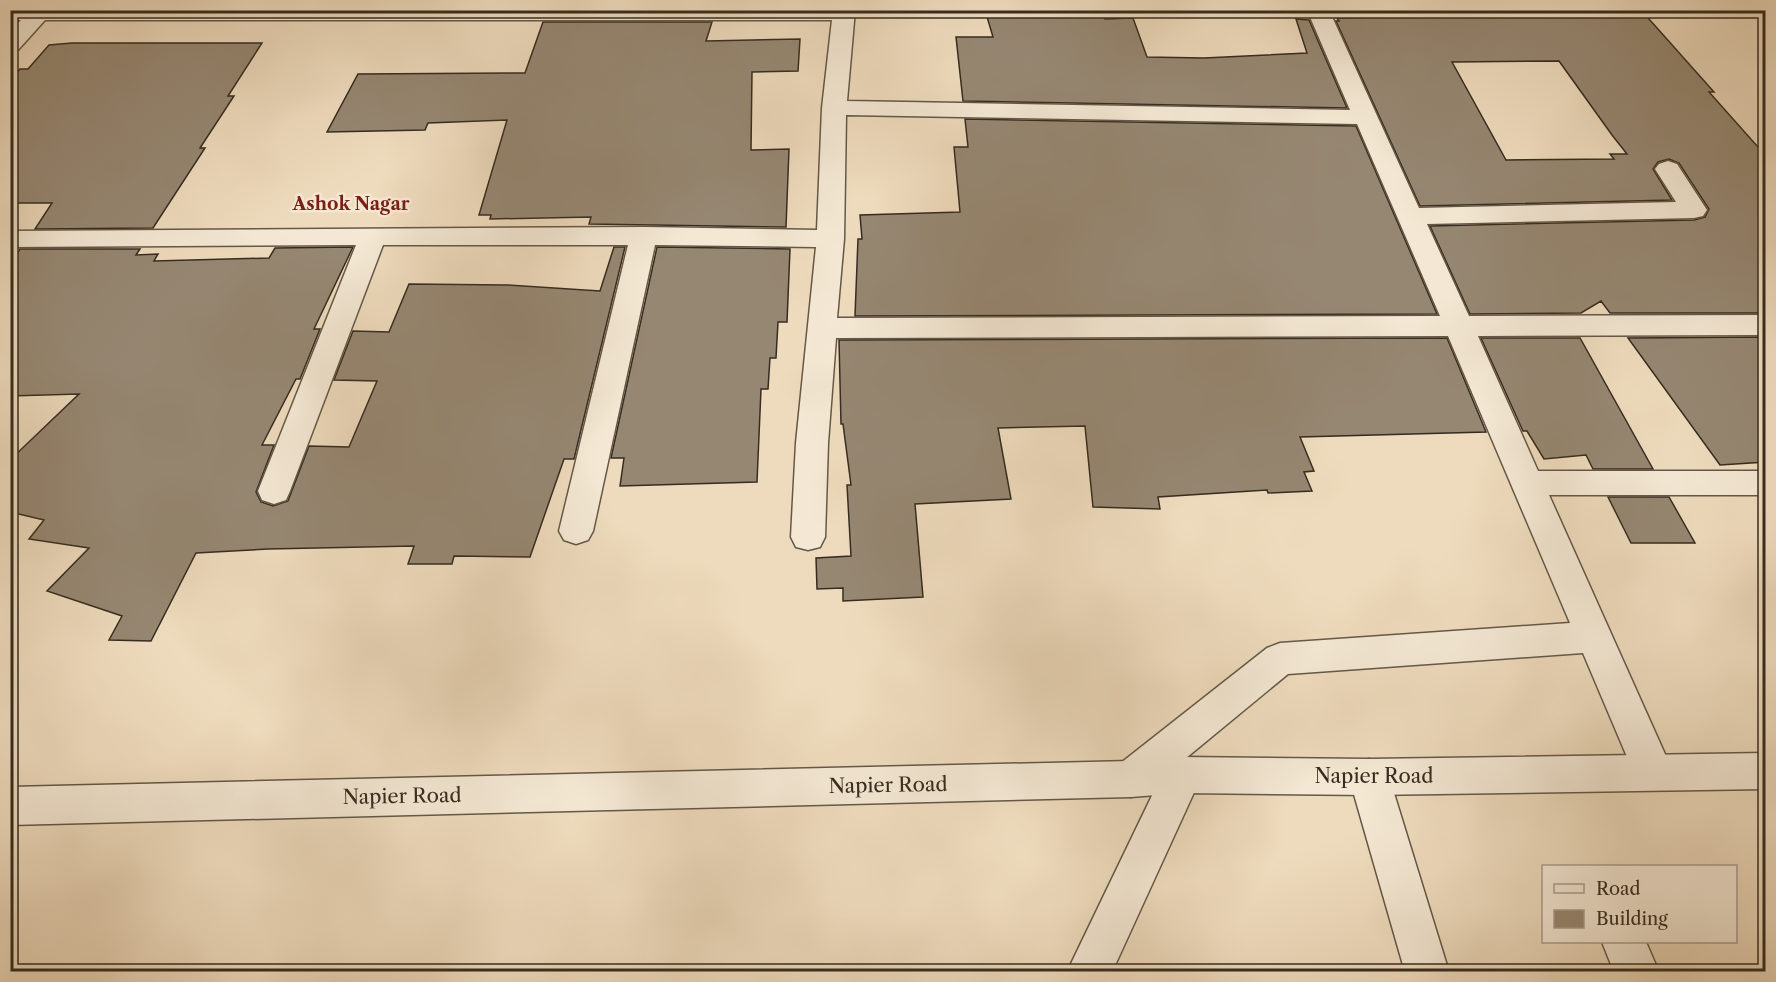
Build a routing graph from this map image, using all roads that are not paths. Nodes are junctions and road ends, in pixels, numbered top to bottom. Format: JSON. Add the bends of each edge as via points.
{"nodes":[{"id":1,"x":1318,"y":10,"type":"edge"},
{"id":2,"x":41,"y":12,"type":"edge"},
{"id":3,"x":275,"y":12,"type":"edge"},
{"id":4,"x":844,"y":12,"type":"edge"},
{"id":5,"x":10,"y":13,"type":"edge"},
{"id":6,"x":594,"y":13,"type":"edge"},
{"id":7,"x":10,"y":45,"type":"edge"},
{"id":8,"x":834,"y":108,"type":"junction"},
{"id":9,"x":1365,"y":117,"type":"junction"},
{"id":10,"x":1668,"y":169,"type":"dead end"},
{"id":11,"x":1408,"y":216,"type":"junction"},
{"id":12,"x":644,"y":235,"type":"junction"},
{"id":13,"x":10,"y":238,"type":"edge"},
{"id":14,"x":372,"y":238,"type":"junction"},
{"id":15,"x":830,"y":238,"type":"junction"},
{"id":16,"x":1458,"y":324,"type":"junction"},
{"id":17,"x":1766,"y":325,"type":"edge"},
{"id":18,"x":822,"y":328,"type":"junction"},
{"id":19,"x":1526,"y":483,"type":"junction"},
{"id":20,"x":1766,"y":483,"type":"edge"},
{"id":21,"x":274,"y":491,"type":"dead end"},
{"id":22,"x":576,"y":531,"type":"dead end"},
{"id":23,"x":808,"y":537,"type":"dead end"},
{"id":24,"x":1593,"y":637,"type":"junction"},
{"id":25,"x":1766,"y":771,"type":"edge"},
{"id":26,"x":1653,"y":772,"type":"junction"},
{"id":27,"x":1182,"y":775,"type":"junction"},
{"id":28,"x":1369,"y":777,"type":"junction"},
{"id":29,"x":1131,"y":779,"type":"junction"},
{"id":30,"x":10,"y":806,"type":"edge"},
{"id":31,"x":1624,"y":943,"type":"edge"},
{"id":32,"x":1089,"y":972,"type":"edge"},
{"id":33,"x":1427,"y":972,"type":"edge"},
{"id":34,"x":1637,"y":972,"type":"edge"}],
"edges":[{"from":1,"to":9,"type":"street"},
{"from":2,"to":3,"type":"street"},
{"from":2,"to":5,"type":"street"},
{"from":2,"to":7,"type":"street"},
{"from":3,"to":6,"type":"street"},
{"from":4,"to":6,"type":"street"},
{"from":4,"to":8,"type":"street"},
{"from":8,"to":9,"type":"street"},
{"from":8,"to":15,"type":"street"},
{"from":9,"to":11,"type":"street"},
{"from":10,"to":11,"type":"street","via":[[1694,210]]},
{"from":11,"to":16,"type":"street"},
{"from":12,"to":14,"type":"street"},
{"from":12,"to":15,"type":"street"},
{"from":12,"to":22,"type":"street"},
{"from":13,"to":14,"type":"street"},
{"from":14,"to":21,"type":"street"},
{"from":15,"to":18,"type":"street"},
{"from":16,"to":17,"type":"street"},
{"from":16,"to":18,"type":"street"},
{"from":16,"to":19,"type":"street"},
{"from":18,"to":23,"type":"street"},
{"from":19,"to":20,"type":"street"},
{"from":19,"to":24,"type":"street"},
{"from":24,"to":26,"type":"street"},
{"from":24,"to":29,"type":"street","via":[[1280,659]]},
{"from":25,"to":26,"type":"street","name":"Napier Road"},
{"from":26,"to":28,"type":"street","name":"Napier Road"},
{"from":27,"to":28,"type":"street","name":"Napier Road"},
{"from":27,"to":29,"type":"street","name":"Napier Road"},
{"from":27,"to":32,"type":"street"},
{"from":28,"to":33,"type":"street"},
{"from":29,"to":30,"type":"street","name":"Napier Road"},
{"from":31,"to":34,"type":"street"}]}
